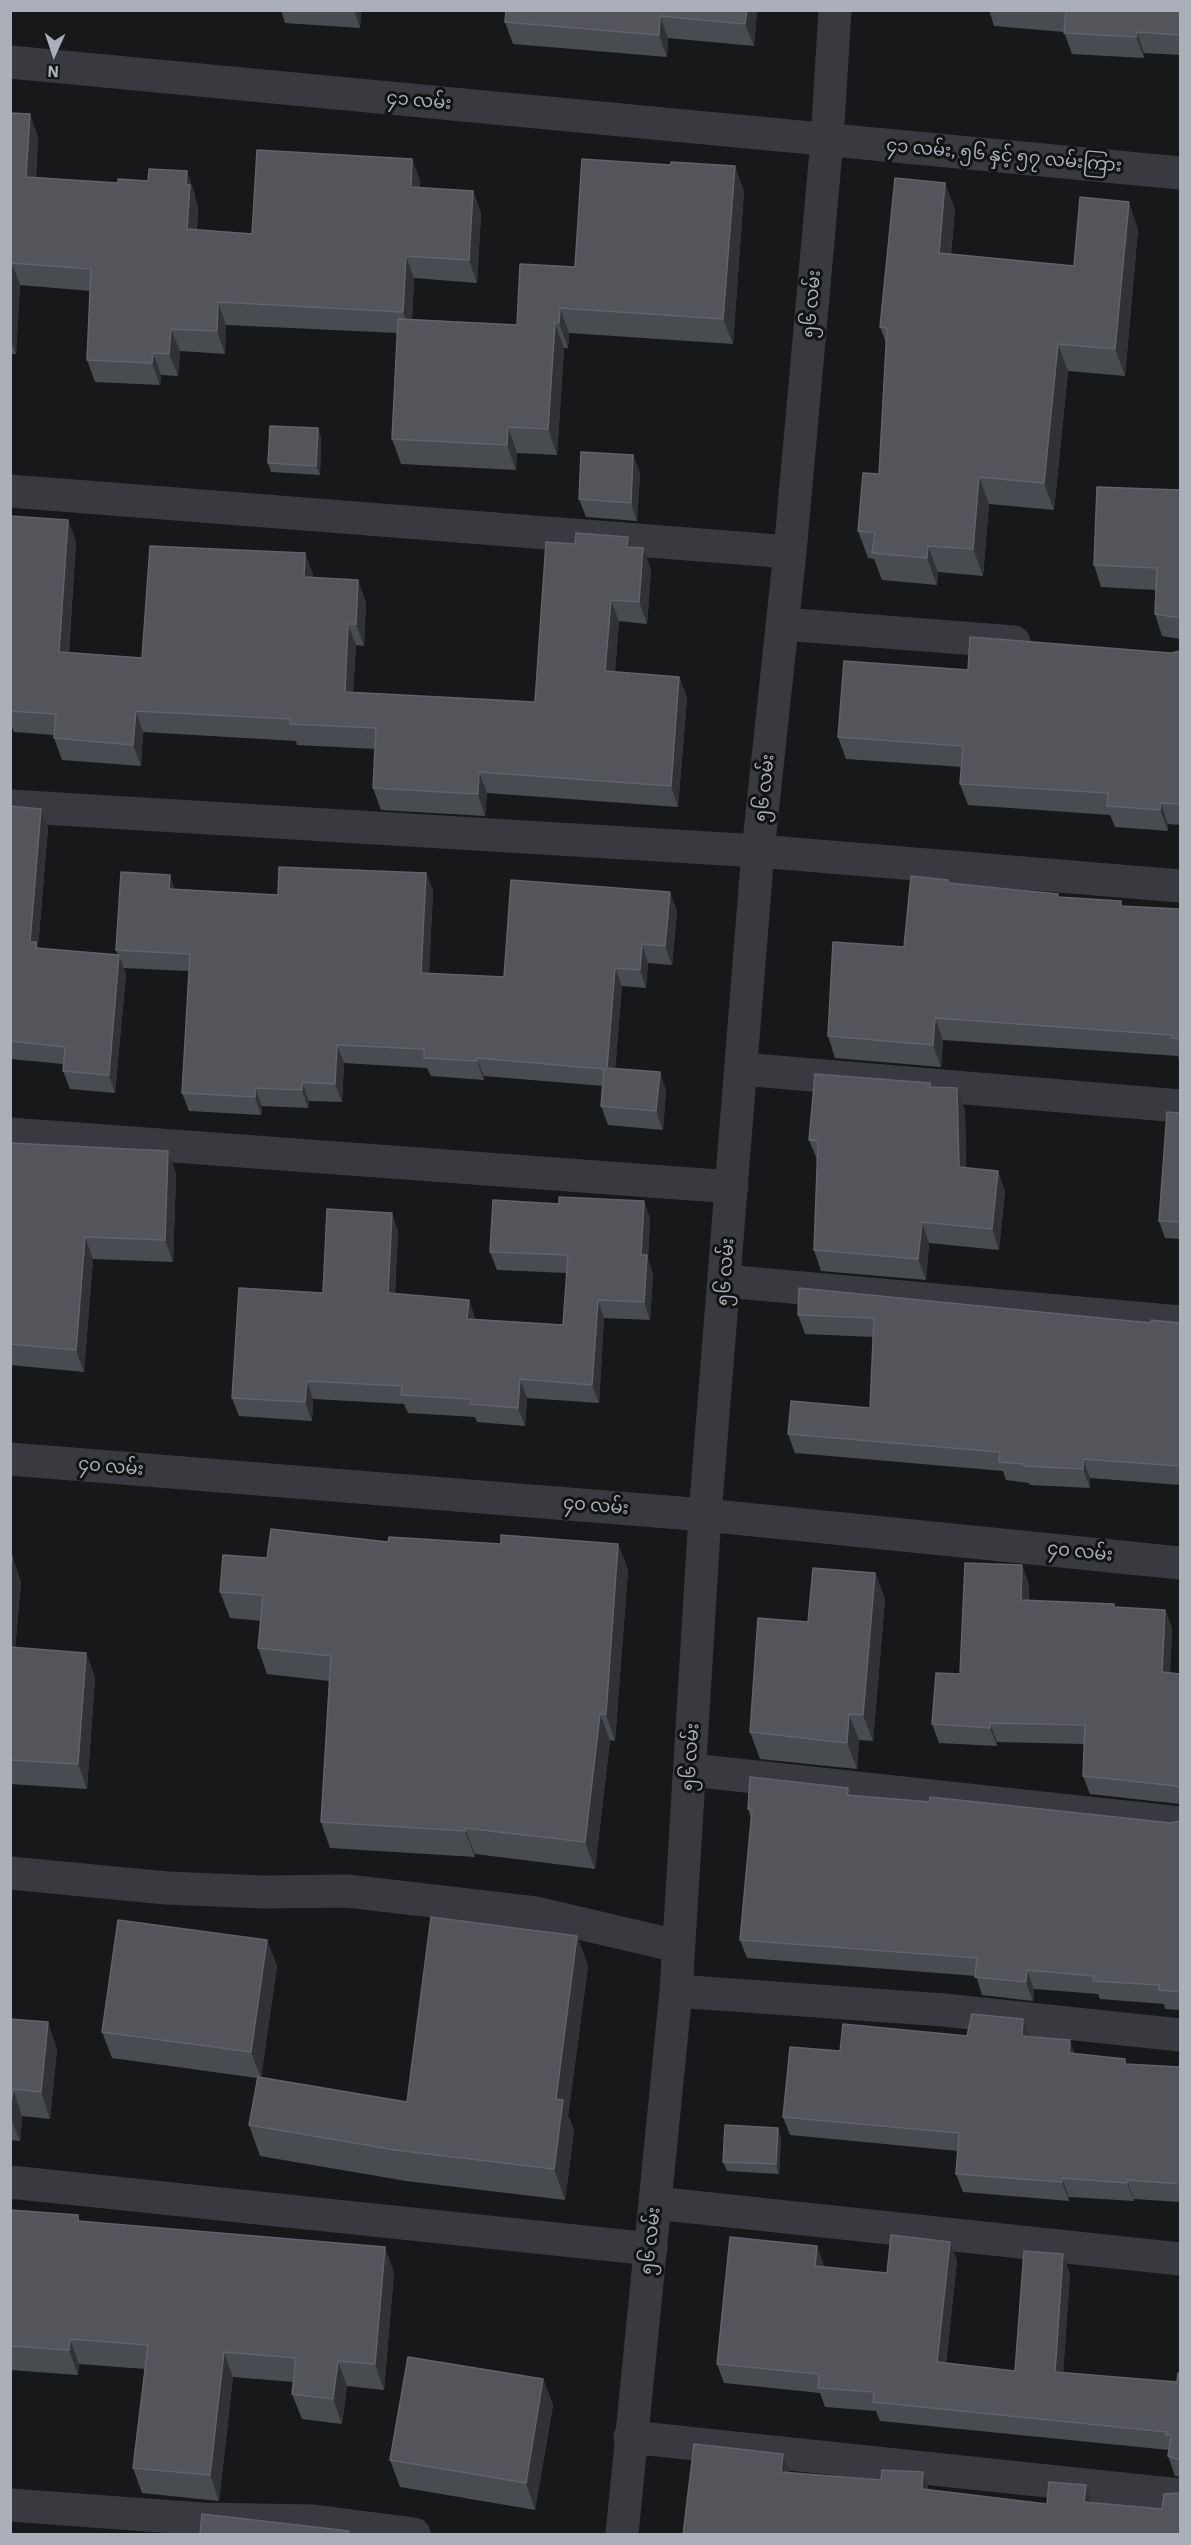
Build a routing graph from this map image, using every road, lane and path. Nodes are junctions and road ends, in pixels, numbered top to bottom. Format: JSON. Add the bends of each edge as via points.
{"nodes":[{"id":1,"x":835,"y":10,"type":"edge"},
{"id":2,"x":10,"y":62,"type":"edge"},
{"id":3,"x":826,"y":140,"type":"junction"},
{"id":4,"x":1180,"y":173,"type":"edge"},
{"id":5,"x":10,"y":491,"type":"edge"},
{"id":6,"x":790,"y":552,"type":"junction"},
{"id":7,"x":783,"y":624,"type":"junction"},
{"id":8,"x":1040,"y":644,"type":"edge"},
{"id":9,"x":10,"y":806,"type":"edge"},
{"id":10,"x":758,"y":851,"type":"junction"},
{"id":11,"x":1180,"y":886,"type":"edge"},
{"id":12,"x":741,"y":1069,"type":"junction"},
{"id":13,"x":1180,"y":1106,"type":"edge"},
{"id":14,"x":10,"y":1134,"type":"edge"},
{"id":15,"x":732,"y":1187,"type":"junction"},
{"id":16,"x":726,"y":1281,"type":"junction"},
{"id":17,"x":1180,"y":1322,"type":"edge"},
{"id":18,"x":10,"y":1459,"type":"edge"},
{"id":19,"x":705,"y":1515,"type":"junction"},
{"id":20,"x":1180,"y":1563,"type":"edge"},
{"id":21,"x":690,"y":1770,"type":"junction"},
{"id":22,"x":1180,"y":1823,"type":"edge"},
{"id":23,"x":10,"y":1873,"type":"edge"},
{"id":24,"x":677,"y":1946,"type":"junction"},
{"id":25,"x":676,"y":1991,"type":"junction"},
{"id":26,"x":1180,"y":2035,"type":"edge"},
{"id":27,"x":10,"y":2182,"type":"edge"},
{"id":28,"x":655,"y":2203,"type":"junction"},
{"id":29,"x":651,"y":2249,"type":"junction"},
{"id":30,"x":1180,"y":2259,"type":"edge"},
{"id":31,"x":630,"y":2437,"type":"junction"},
{"id":32,"x":1180,"y":2495,"type":"edge"},
{"id":33,"x":10,"y":2505,"type":"edge"},
{"id":34,"x":414,"y":2535,"type":"edge"},
{"id":35,"x":622,"y":2535,"type":"edge"}],
"edges":[{"from":1,"to":3,"type":"street","name":"၅၆ လမ်း"},
{"from":2,"to":3,"type":"street","name":"၄၁ လမ်း"},
{"from":3,"to":4,"type":"street","name":"၄၁ လမ်း, ၅၆ နှင့် ၅၇ လမ်းကြား"},
{"from":3,"to":6,"type":"street","name":"၅၆ လမ်း"},
{"from":5,"to":6,"type":"street"},
{"from":6,"to":7,"type":"street","name":"၅၆ လမ်း"},
{"from":7,"to":8,"type":"street"},
{"from":7,"to":10,"type":"street","name":"၅၆ လမ်း"},
{"from":9,"to":10,"type":"street"},
{"from":10,"to":11,"type":"street"},
{"from":10,"to":12,"type":"street","name":"၅၆ လမ်း"},
{"from":12,"to":13,"type":"street"},
{"from":12,"to":15,"type":"street","name":"၅၆ လမ်း"},
{"from":14,"to":15,"type":"street"},
{"from":15,"to":16,"type":"street","name":"၅၆ လမ်း"},
{"from":16,"to":17,"type":"street"},
{"from":16,"to":19,"type":"street","name":"၅၆ လမ်း"},
{"from":18,"to":19,"type":"street","name":"၄၀ လမ်း"},
{"from":19,"to":20,"type":"street","name":"၄၀ လမ်း"},
{"from":19,"to":21,"type":"street","name":"၅၆ လမ်း"},
{"from":21,"to":22,"type":"street"},
{"from":21,"to":24,"type":"street","name":"၅၆ လမ်း"},
{"from":23,"to":24,"type":"street","via":[[167,1888],[347,1891],[536,1913]]},
{"from":24,"to":25,"type":"street","name":"၅၆ လမ်း"},
{"from":25,"to":26,"type":"street","via":[[944,2010]]},
{"from":25,"to":28,"type":"street","name":"၅၆ လမ်း"},
{"from":27,"to":29,"type":"street"},
{"from":28,"to":29,"type":"street","name":"၅၆ လမ်း"},
{"from":28,"to":30,"type":"street"},
{"from":29,"to":31,"type":"street","name":"၅၆ လမ်း"},
{"from":31,"to":32,"type":"street"},
{"from":31,"to":35,"type":"street","name":"၅၆ လမ်း"},
{"from":33,"to":34,"type":"street","via":[[202,2519],[314,2522]]}]}
